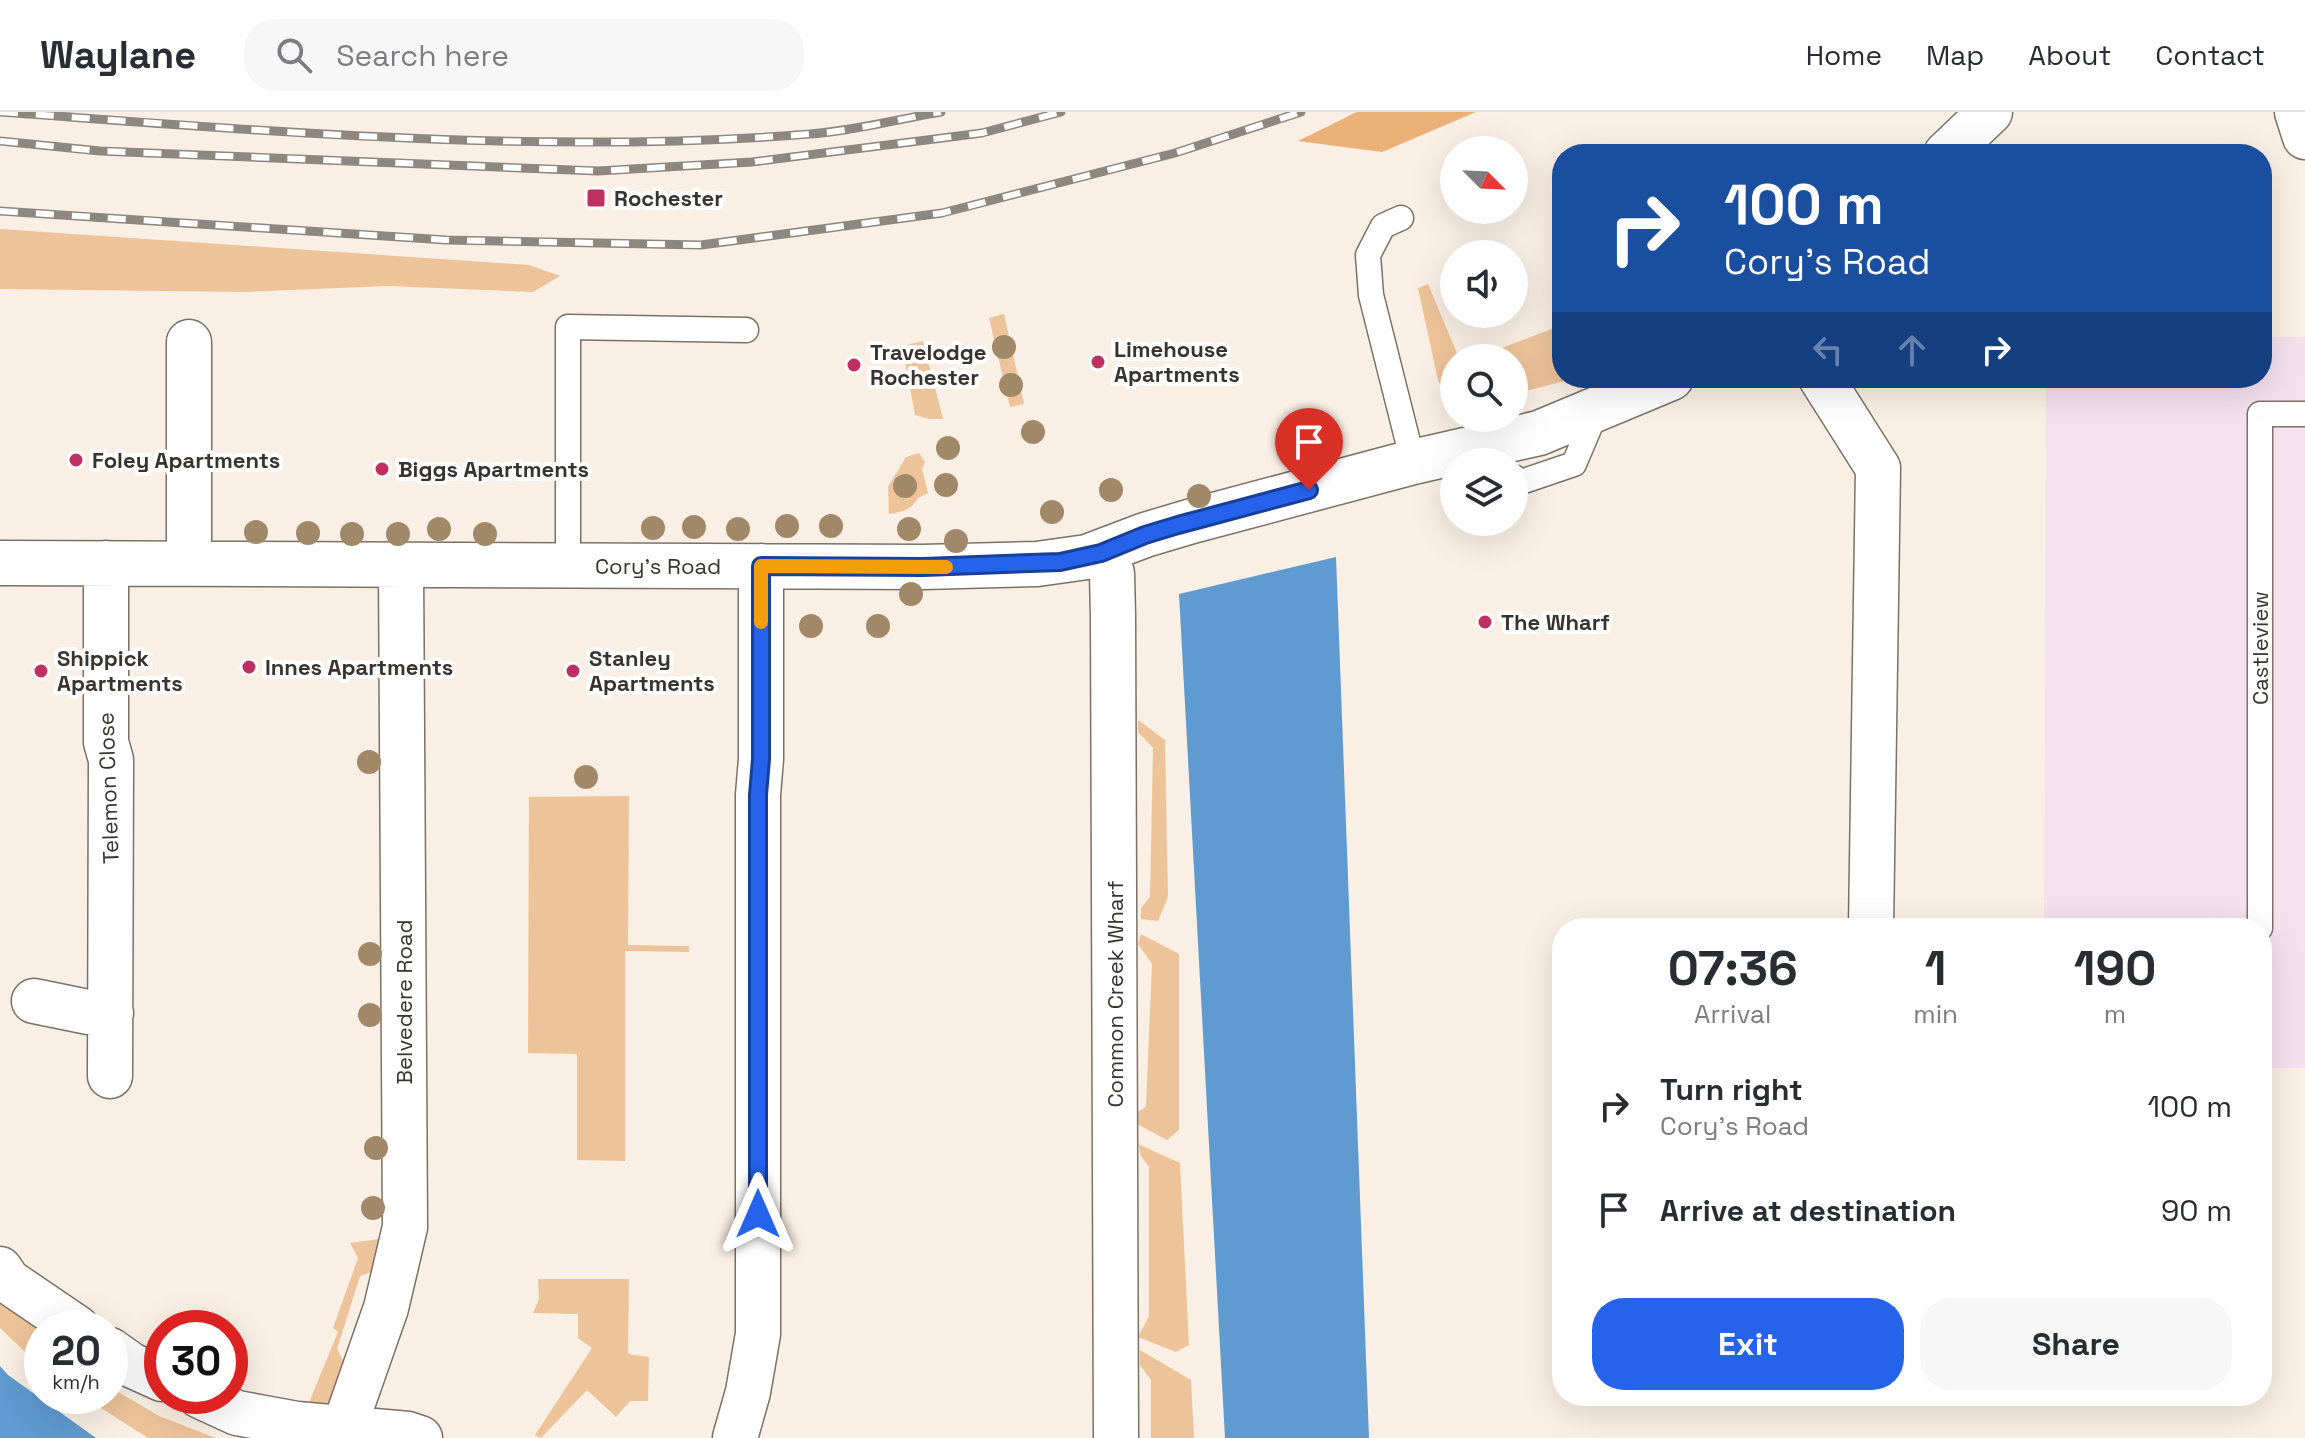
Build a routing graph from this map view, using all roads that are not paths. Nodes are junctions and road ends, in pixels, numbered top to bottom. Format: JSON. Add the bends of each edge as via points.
{"nodes":[{"id":1,"x":1990,"y":112,"type":"edge"},
{"id":2,"x":2297,"y":112,"type":"edge"},
{"id":3,"x":2305,"y":137,"type":"edge"},
{"id":4,"x":1956,"y":144,"type":"edge"},
{"id":5,"x":1401,"y":218,"type":"dead end"},
{"id":6,"x":746,"y":330,"type":"dead end"},
{"id":7,"x":189,"y":342,"type":"dead end"},
{"id":8,"x":1649,"y":388,"type":"edge"},
{"id":9,"x":1827,"y":388,"type":"edge"},
{"id":10,"x":1596,"y":412,"type":"junction"},
{"id":11,"x":2305,"y":414,"type":"edge"},
{"id":12,"x":1502,"y":448,"type":"edge"},
{"id":13,"x":1440,"y":459,"type":"edge"},
{"id":14,"x":1413,"y":462,"type":"junction"},
{"id":15,"x":1528,"y":480,"type":"edge"},
{"id":16,"x":1101,"y":553,"type":"junction"},
{"id":17,"x":0,"y":563,"type":"edge"},
{"id":18,"x":106,"y":563,"type":"junction"},
{"id":19,"x":189,"y":563,"type":"junction"},
{"id":20,"x":401,"y":566,"type":"junction"},
{"id":21,"x":568,"y":566,"type":"junction"},
{"id":22,"x":761,"y":566,"type":"junction"},
{"id":23,"x":1871,"y":918,"type":"edge"},
{"id":24,"x":2260,"y":918,"type":"edge"},
{"id":25,"x":34,"y":1001,"type":"dead end"},
{"id":26,"x":111,"y":1013,"type":"junction"},
{"id":27,"x":110,"y":1076,"type":"dead end"},
{"id":28,"x":0,"y":1269,"type":"edge"},
{"id":29,"x":51,"y":1310,"type":"edge"},
{"id":30,"x":242,"y":1414,"type":"edge"},
{"id":31,"x":344,"y":1428,"type":"junction"},
{"id":32,"x":420,"y":1438,"type":"edge"},
{"id":33,"x":735,"y":1438,"type":"edge"},
{"id":34,"x":1116,"y":1438,"type":"edge"}],
"edges":[{"from":1,"to":4,"type":"street"},
{"from":2,"to":3,"type":"street"},
{"from":5,"to":14,"type":"lane","via":[[1383,226],[1368,255],[1371,295]]},
{"from":6,"to":21,"type":"lane","via":[[568,327]]},
{"from":7,"to":19,"type":"street"},
{"from":8,"to":10,"type":"street","name":"Cory's Road"},
{"from":9,"to":23,"type":"street","via":[[1878,468]]},
{"from":10,"to":12,"type":"street","name":"Cory's Road"},
{"from":10,"to":15,"type":"lane","via":[[1574,464]]},
{"from":11,"to":24,"type":"lane","name":"Castleview","via":[[2260,414]]},
{"from":13,"to":14,"type":"street","name":"Cory's Road"},
{"from":14,"to":16,"type":"street","name":"Cory's Road","via":[[1178,525]]},
{"from":16,"to":22,"type":"street","name":"Cory's Road","via":[[1037,564]]},
{"from":16,"to":34,"type":"street","name":"Common Creek Wharf","via":[[1112,573],[1113,616]]},
{"from":17,"to":18,"type":"street","name":"Cory's Road"},
{"from":18,"to":19,"type":"street","name":"Cory's Road"},
{"from":18,"to":26,"type":"street","name":"Telemon Close"},
{"from":19,"to":20,"type":"street","name":"Cory's Road"},
{"from":20,"to":21,"type":"street","name":"Cory's Road"},
{"from":20,"to":31,"type":"street","name":"Belvedere Road","via":[[405,1227],[386,1308]]},
{"from":21,"to":22,"type":"street","name":"Cory's Road"},
{"from":22,"to":33,"type":"street","via":[[758,1334]]},
{"from":25,"to":26,"type":"street"},
{"from":26,"to":27,"type":"street","name":"Telemon Close"},
{"from":28,"to":29,"type":"street","via":[[8,1281]]},
{"from":30,"to":31,"type":"street"},
{"from":31,"to":32,"type":"street"}]}
